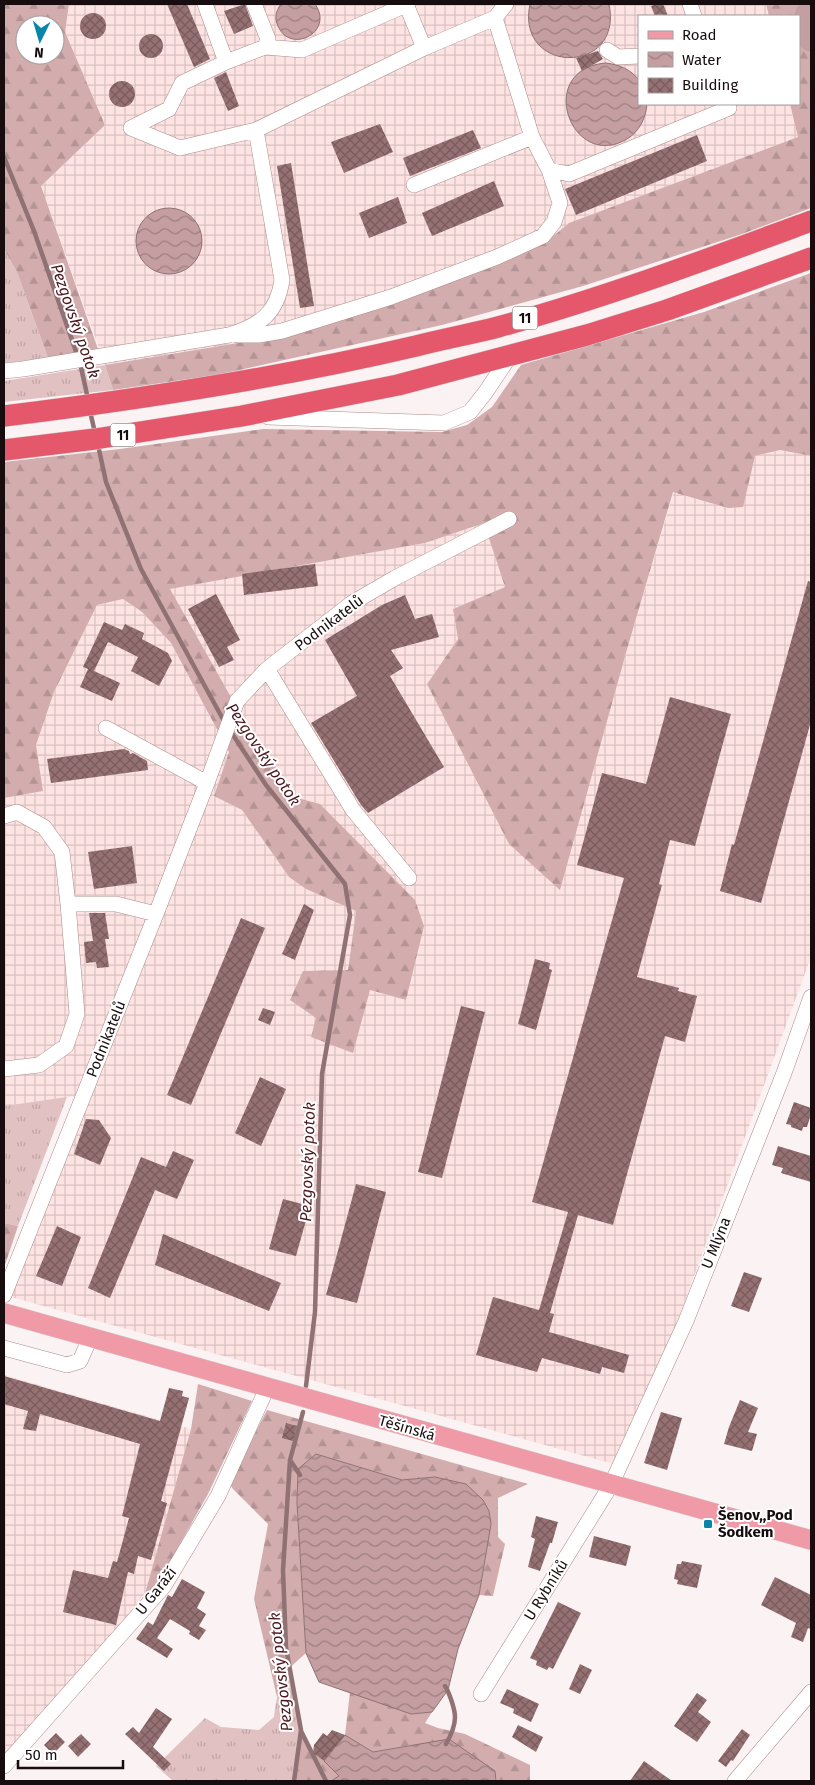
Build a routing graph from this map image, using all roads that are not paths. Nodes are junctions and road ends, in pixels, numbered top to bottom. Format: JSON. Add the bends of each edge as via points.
{"nodes":[{"id":1,"x":205,"y":4,"type":"edge"},
{"id":2,"x":254,"y":4,"type":"edge"},
{"id":3,"x":406,"y":4,"type":"edge"},
{"id":4,"x":506,"y":4,"type":"edge"},
{"id":5,"x":495,"y":18,"type":"junction"},
{"id":6,"x":265,"y":47,"type":"junction"},
{"id":7,"x":424,"y":48,"type":"junction"},
{"id":8,"x":608,"y":50,"type":"dead end"},
{"id":9,"x":638,"y":56,"type":"edge"},
{"id":10,"x":226,"y":62,"type":"junction"},
{"id":11,"x":728,"y":105,"type":"edge"},
{"id":12,"x":256,"y":130,"type":"junction"},
{"id":13,"x":532,"y":136,"type":"junction"},
{"id":14,"x":549,"y":170,"type":"junction"},
{"id":15,"x":414,"y":185,"type":"dead end"},
{"id":16,"x":811,"y":221,"type":"edge"},
{"id":17,"x":811,"y":258,"type":"edge"},
{"id":18,"x":229,"y":334,"type":"junction"},
{"id":19,"x":510,"y":356,"type":"junction"},
{"id":20,"x":4,"y":371,"type":"edge"},
{"id":21,"x":4,"y":416,"type":"edge"},
{"id":22,"x":242,"y":416,"type":"junction"},
{"id":23,"x":4,"y":450,"type":"edge"},
{"id":24,"x":509,"y":519,"type":"dead end"},
{"id":25,"x":267,"y":670,"type":"junction"},
{"id":26,"x":106,"y":728,"type":"dead end"},
{"id":27,"x":207,"y":783,"type":"junction"},
{"id":28,"x":4,"y":816,"type":"edge"},
{"id":29,"x":409,"y":878,"type":"dead end"},
{"id":30,"x":68,"y":904,"type":"junction"},
{"id":31,"x":156,"y":914,"type":"junction"},
{"id":32,"x":811,"y":997,"type":"edge"},
{"id":33,"x":4,"y":1069,"type":"edge"},
{"id":34,"x":4,"y":1295,"type":"edge"},
{"id":35,"x":4,"y":1313,"type":"edge"},
{"id":36,"x":90,"y":1338,"type":"junction"},
{"id":37,"x":4,"y":1348,"type":"edge"},
{"id":38,"x":267,"y":1388,"type":"junction"},
{"id":39,"x":611,"y":1485,"type":"junction"},
{"id":40,"x":811,"y":1540,"type":"edge"},
{"id":41,"x":811,"y":1692,"type":"edge"},
{"id":42,"x":482,"y":1694,"type":"dead end"},
{"id":43,"x":4,"y":1766,"type":"edge"},
{"id":44,"x":735,"y":1781,"type":"edge"}],
"edges":[{"from":1,"to":10,"type":"street"},
{"from":2,"to":6,"type":"street","via":[[268,39]]},
{"from":3,"to":6,"type":"street","via":[[302,50]]},
{"from":3,"to":7,"type":"street"},
{"from":4,"to":5,"type":"street"},
{"from":5,"to":7,"type":"street"},
{"from":5,"to":13,"type":"street"},
{"from":6,"to":10,"type":"street"},
{"from":7,"to":12,"type":"street"},
{"from":8,"to":9,"type":"street","via":[[618,57]]},
{"from":10,"to":12,"type":"street","via":[[182,83],[169,109],[130,128],[180,148]]},
{"from":11,"to":14,"type":"street","via":[[729,108],[569,174]]},
{"from":12,"to":18,"type":"street","via":[[282,280],[280,293],[269,314],[256,324]]},
{"from":13,"to":14,"type":"street"},
{"from":13,"to":15,"type":"street"},
{"from":14,"to":18,"type":"street","via":[[560,203],[554,222],[543,236],[497,257],[382,300],[282,331],[259,336]]},
{"from":16,"to":21,"type":"highway","number":"11","via":[[658,276],[498,327],[334,365],[231,384]]},
{"from":17,"to":19,"type":"highway","number":"11","via":[[667,310]]},
{"from":18,"to":20,"type":"street"},
{"from":19,"to":22,"type":"highway","number":"11","via":[[398,385]]},
{"from":19,"to":22,"type":"street","via":[[470,412],[444,423]]},
{"from":22,"to":23,"type":"highway","number":"11"},
{"from":24,"to":25,"type":"street","name":"Podnikatelů","via":[[352,603]]},
{"from":25,"to":27,"type":"street","name":"Podnikatelů","via":[[238,701]]},
{"from":25,"to":29,"type":"street","via":[[353,810]]},
{"from":26,"to":27,"type":"street"},
{"from":27,"to":31,"type":"street","name":"Podnikatelů"},
{"from":28,"to":30,"type":"street","via":[[17,812],[44,827],[62,852]]},
{"from":30,"to":31,"type":"street","via":[[116,904]]},
{"from":30,"to":33,"type":"street","via":[[77,1014],[66,1046],[39,1065]]},
{"from":31,"to":34,"type":"street","name":"Podnikatelů"},
{"from":32,"to":39,"type":"street","name":"U Mlýna","via":[[686,1320]]},
{"from":35,"to":36,"type":"main road","name":"Těšínská"},
{"from":36,"to":37,"type":"street","via":[[80,1361],[67,1365]]},
{"from":36,"to":38,"type":"main road","name":"Těšínská"},
{"from":38,"to":39,"type":"main road","name":"Těšínská"},
{"from":38,"to":43,"type":"street","name":"U Garáží","via":[[218,1496],[164,1586]]},
{"from":39,"to":40,"type":"main road","name":"Těšínská"},
{"from":39,"to":42,"type":"street","name":"U Rybníků"},
{"from":41,"to":44,"type":"street"}]}
